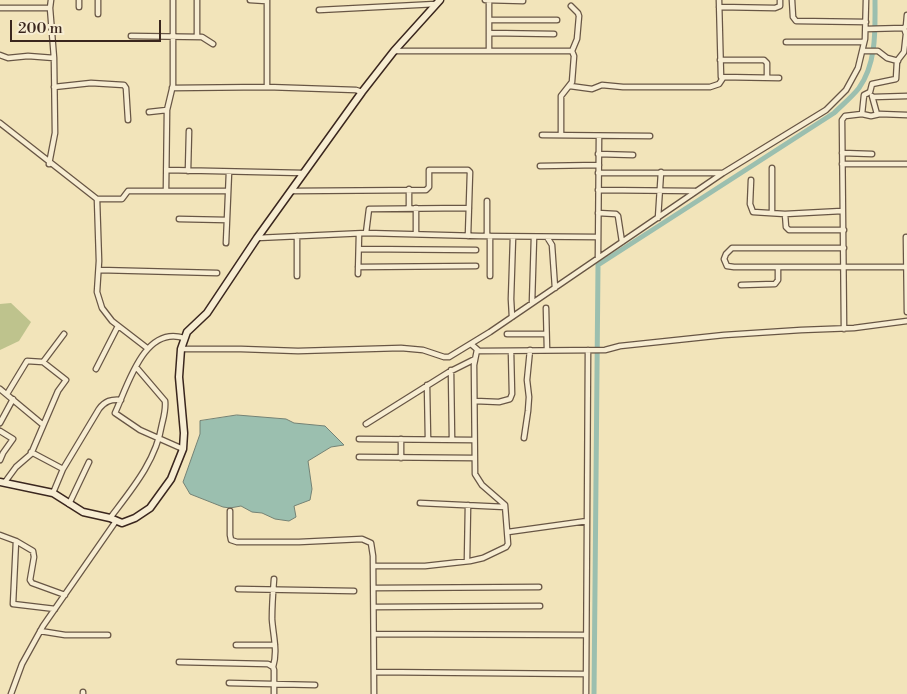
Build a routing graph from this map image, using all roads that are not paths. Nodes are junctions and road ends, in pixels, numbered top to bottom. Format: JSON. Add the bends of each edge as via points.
{"nodes":[{"id":1,"x":51,"y":0,"type":"edge"},
{"id":2,"x":79,"y":0,"type":"edge"},
{"id":3,"x":98,"y":0,"type":"edge"},
{"id":4,"x":173,"y":0,"type":"edge"},
{"id":5,"x":197,"y":0,"type":"edge"},
{"id":6,"x":250,"y":0,"type":"edge"},
{"id":7,"x":266,"y":0,"type":"edge"},
{"id":8,"x":485,"y":0,"type":"edge"},
{"id":9,"x":489,"y":0,"type":"edge"},
{"id":10,"x":719,"y":0,"type":"edge"},
{"id":11,"x":780,"y":0,"type":"edge"},
{"id":12,"x":792,"y":0,"type":"edge"},
{"id":13,"x":866,"y":0,"type":"edge"},
{"id":14,"x":523,"y":1,"type":"edge"},
{"id":15,"x":439,"y":2,"type":"edge"},
{"id":16,"x":571,"y":6,"type":"dead end"},
{"id":17,"x":720,"y":7,"type":"junction"},
{"id":18,"x":0,"y":8,"type":"edge"},
{"id":19,"x":50,"y":8,"type":"junction"},
{"id":20,"x":79,"y":8,"type":"dead end"},
{"id":21,"x":319,"y":10,"type":"dead end"},
{"id":22,"x":98,"y":14,"type":"dead end"},
{"id":23,"x":907,"y":16,"type":"edge"},
{"id":24,"x":489,"y":20,"type":"junction"},
{"id":25,"x":557,"y":20,"type":"dead end"},
{"id":26,"x":866,"y":22,"type":"junction"},
{"id":27,"x":904,"y":28,"type":"junction"},
{"id":28,"x":866,"y":29,"type":"junction"},
{"id":29,"x":489,"y":34,"type":"junction"},
{"id":30,"x":554,"y":34,"type":"dead end"},
{"id":31,"x":130,"y":36,"type":"dead end"},
{"id":32,"x":197,"y":36,"type":"junction"},
{"id":33,"x":174,"y":37,"type":"junction"},
{"id":34,"x":786,"y":42,"type":"dead end"},
{"id":35,"x":864,"y":42,"type":"junction"},
{"id":36,"x":213,"y":44,"type":"dead end"},
{"id":37,"x":572,"y":50,"type":"junction"},
{"id":38,"x":394,"y":51,"type":"junction"},
{"id":39,"x":489,"y":51,"type":"junction"},
{"id":40,"x":863,"y":51,"type":"junction"},
{"id":41,"x":0,"y":55,"type":"edge"},
{"id":42,"x":54,"y":58,"type":"junction"},
{"id":43,"x":720,"y":60,"type":"junction"},
{"id":44,"x":898,"y":61,"type":"junction"},
{"id":45,"x":723,"y":78,"type":"junction"},
{"id":46,"x":767,"y":78,"type":"junction"},
{"id":47,"x":779,"y":78,"type":"dead end"},
{"id":48,"x":570,"y":86,"type":"junction"},
{"id":49,"x":54,"y":87,"type":"junction"},
{"id":50,"x":267,"y":87,"type":"junction"},
{"id":51,"x":172,"y":88,"type":"junction"},
{"id":52,"x":362,"y":92,"type":"junction"},
{"id":53,"x":871,"y":95,"type":"junction"},
{"id":54,"x":907,"y":96,"type":"edge"},
{"id":55,"x":167,"y":110,"type":"junction"},
{"id":56,"x":149,"y":112,"type":"dead end"},
{"id":57,"x":862,"y":114,"type":"junction"},
{"id":58,"x":877,"y":114,"type":"junction"},
{"id":59,"x":907,"y":115,"type":"edge"},
{"id":60,"x":128,"y":120,"type":"dead end"},
{"id":61,"x":0,"y":124,"type":"edge"},
{"id":62,"x":189,"y":130,"type":"dead end"},
{"id":63,"x":542,"y":135,"type":"dead end"},
{"id":64,"x":561,"y":135,"type":"junction"},
{"id":65,"x":598,"y":136,"type":"junction"},
{"id":66,"x":650,"y":136,"type":"dead end"},
{"id":67,"x":842,"y":153,"type":"junction"},
{"id":68,"x":598,"y":154,"type":"junction"},
{"id":69,"x":872,"y":154,"type":"dead end"},
{"id":70,"x":634,"y":155,"type":"dead end"},
{"id":71,"x":50,"y":164,"type":"junction"},
{"id":72,"x":842,"y":164,"type":"junction"},
{"id":73,"x":907,"y":164,"type":"edge"},
{"id":74,"x":599,"y":165,"type":"junction"},
{"id":75,"x":540,"y":166,"type":"dead end"},
{"id":76,"x":772,"y":168,"type":"dead end"},
{"id":77,"x":167,"y":170,"type":"junction"},
{"id":78,"x":188,"y":171,"type":"junction"},
{"id":79,"x":229,"y":172,"type":"junction"},
{"id":80,"x":661,"y":172,"type":"junction"},
{"id":81,"x":303,"y":173,"type":"junction"},
{"id":82,"x":598,"y":173,"type":"junction"},
{"id":83,"x":723,"y":173,"type":"junction"},
{"id":84,"x":751,"y":180,"type":"dead end"},
{"id":85,"x":409,"y":189,"type":"junction"},
{"id":86,"x":292,"y":190,"type":"junction"},
{"id":87,"x":598,"y":190,"type":"junction"},
{"id":88,"x":660,"y":190,"type":"junction"},
{"id":89,"x":166,"y":191,"type":"junction"},
{"id":90,"x":228,"y":191,"type":"junction"},
{"id":91,"x":696,"y":191,"type":"junction"},
{"id":92,"x":97,"y":199,"type":"junction"},
{"id":93,"x":487,"y":201,"type":"dead end"},
{"id":94,"x":409,"y":208,"type":"junction"},
{"id":95,"x":416,"y":208,"type":"junction"},
{"id":96,"x":469,"y":208,"type":"junction"},
{"id":97,"x":842,"y":212,"type":"junction"},
{"id":98,"x":598,"y":213,"type":"junction"},
{"id":99,"x":772,"y":213,"type":"junction"},
{"id":100,"x":786,"y":214,"type":"junction"},
{"id":101,"x":658,"y":218,"type":"junction"},
{"id":102,"x":179,"y":219,"type":"dead end"},
{"id":103,"x":227,"y":220,"type":"junction"},
{"id":104,"x":844,"y":230,"type":"junction"},
{"id":105,"x":366,"y":233,"type":"junction"},
{"id":106,"x":360,"y":234,"type":"junction"},
{"id":107,"x":416,"y":234,"type":"junction"},
{"id":108,"x":297,"y":236,"type":"junction"},
{"id":109,"x":468,"y":236,"type":"junction"},
{"id":110,"x":488,"y":236,"type":"junction"},
{"id":111,"x":513,"y":237,"type":"junction"},
{"id":112,"x":534,"y":237,"type":"junction"},
{"id":113,"x":547,"y":237,"type":"junction"},
{"id":114,"x":598,"y":237,"type":"junction"},
{"id":115,"x":256,"y":238,"type":"junction"},
{"id":116,"x":906,"y":238,"type":"dead end"},
{"id":117,"x":622,"y":242,"type":"junction"},
{"id":118,"x":226,"y":243,"type":"dead end"},
{"id":119,"x":844,"y":248,"type":"junction"},
{"id":120,"x":360,"y":249,"type":"junction"},
{"id":121,"x":476,"y":250,"type":"dead end"},
{"id":122,"x":598,"y":258,"type":"junction"},
{"id":123,"x":476,"y":266,"type":"dead end"},
{"id":124,"x":358,"y":267,"type":"junction"},
{"id":125,"x":778,"y":267,"type":"junction"},
{"id":126,"x":844,"y":267,"type":"junction"},
{"id":127,"x":906,"y":267,"type":"edge"},
{"id":128,"x":99,"y":270,"type":"junction"},
{"id":129,"x":217,"y":273,"type":"dead end"},
{"id":130,"x":358,"y":274,"type":"dead end"},
{"id":131,"x":297,"y":276,"type":"dead end"},
{"id":132,"x":490,"y":276,"type":"dead end"},
{"id":133,"x":741,"y":286,"type":"dead end"},
{"id":134,"x":555,"y":288,"type":"junction"},
{"id":135,"x":532,"y":303,"type":"junction"},
{"id":136,"x":546,"y":308,"type":"dead end"},
{"id":137,"x":907,"y":312,"type":"edge"},
{"id":138,"x":512,"y":317,"type":"junction"},
{"id":139,"x":907,"y":321,"type":"edge"},
{"id":140,"x":118,"y":326,"type":"junction"},
{"id":141,"x":844,"y":329,"type":"junction"},
{"id":142,"x":64,"y":334,"type":"dead end"},
{"id":143,"x":506,"y":334,"type":"dead end"},
{"id":144,"x":546,"y":334,"type":"junction"},
{"id":145,"x":184,"y":338,"type":"junction"},
{"id":146,"x":147,"y":348,"type":"junction"},
{"id":147,"x":474,"y":348,"type":"junction"},
{"id":148,"x":181,"y":349,"type":"junction"},
{"id":149,"x":530,"y":350,"type":"junction"},
{"id":150,"x":547,"y":350,"type":"junction"},
{"id":151,"x":590,"y":350,"type":"junction"},
{"id":152,"x":511,"y":351,"type":"junction"},
{"id":153,"x":475,"y":359,"type":"junction"},
{"id":154,"x":43,"y":362,"type":"junction"},
{"id":155,"x":136,"y":367,"type":"junction"},
{"id":156,"x":96,"y":369,"type":"dead end"},
{"id":157,"x":451,"y":370,"type":"junction"},
{"id":158,"x":427,"y":386,"type":"junction"},
{"id":159,"x":0,"y":389,"type":"edge"},
{"id":160,"x":7,"y":394,"type":"junction"},
{"id":161,"x":13,"y":399,"type":"junction"},
{"id":162,"x":121,"y":400,"type":"junction"},
{"id":163,"x":475,"y":401,"type":"junction"},
{"id":164,"x":0,"y":423,"type":"edge"},
{"id":165,"x":42,"y":424,"type":"junction"},
{"id":166,"x":366,"y":424,"type":"dead end"},
{"id":167,"x":0,"y":431,"type":"edge"},
{"id":168,"x":524,"y":438,"type":"dead end"},
{"id":169,"x":160,"y":439,"type":"junction"},
{"id":170,"x":359,"y":439,"type":"dead end"},
{"id":171,"x":401,"y":439,"type":"junction"},
{"id":172,"x":428,"y":439,"type":"junction"},
{"id":173,"x":452,"y":439,"type":"junction"},
{"id":174,"x":474,"y":440,"type":"junction"},
{"id":175,"x":183,"y":449,"type":"junction"},
{"id":176,"x":31,"y":452,"type":"junction"},
{"id":177,"x":359,"y":457,"type":"dead end"},
{"id":178,"x":401,"y":458,"type":"junction"},
{"id":179,"x":474,"y":458,"type":"junction"},
{"id":180,"x":0,"y":460,"type":"edge"},
{"id":181,"x":89,"y":462,"type":"dead end"},
{"id":182,"x":63,"y":469,"type":"junction"},
{"id":183,"x":2,"y":482,"type":"edge"},
{"id":184,"x":53,"y":493,"type":"junction"},
{"id":185,"x":420,"y":503,"type":"dead end"},
{"id":186,"x":69,"y":505,"type":"junction"},
{"id":187,"x":468,"y":506,"type":"junction"},
{"id":188,"x":505,"y":507,"type":"junction"},
{"id":189,"x":230,"y":511,"type":"dead end"},
{"id":190,"x":113,"y":520,"type":"junction"},
{"id":191,"x":587,"y":521,"type":"junction"},
{"id":192,"x":508,"y":532,"type":"junction"},
{"id":193,"x":0,"y":535,"type":"edge"},
{"id":194,"x":16,"y":541,"type":"junction"},
{"id":195,"x":467,"y":561,"type":"junction"},
{"id":196,"x":373,"y":566,"type":"junction"},
{"id":197,"x":274,"y":579,"type":"dead end"},
{"id":198,"x":539,"y":587,"type":"dead end"},
{"id":199,"x":374,"y":588,"type":"junction"},
{"id":200,"x":238,"y":589,"type":"dead end"},
{"id":201,"x":274,"y":590,"type":"junction"},
{"id":202,"x":354,"y":591,"type":"dead end"},
{"id":203,"x":65,"y":595,"type":"junction"},
{"id":204,"x":540,"y":606,"type":"dead end"},
{"id":205,"x":374,"y":607,"type":"junction"},
{"id":206,"x":55,"y":609,"type":"junction"},
{"id":207,"x":40,"y":631,"type":"junction"},
{"id":208,"x":374,"y":634,"type":"junction"},
{"id":209,"x":108,"y":635,"type":"dead end"},
{"id":210,"x":586,"y":635,"type":"junction"},
{"id":211,"x":236,"y":645,"type":"dead end"},
{"id":212,"x":275,"y":645,"type":"junction"},
{"id":213,"x":179,"y":662,"type":"dead end"},
{"id":214,"x":273,"y":667,"type":"junction"},
{"id":215,"x":374,"y":672,"type":"junction"},
{"id":216,"x":586,"y":674,"type":"junction"},
{"id":217,"x":229,"y":683,"type":"dead end"},
{"id":218,"x":274,"y":684,"type":"junction"},
{"id":219,"x":315,"y":684,"type":"dead end"},
{"id":220,"x":11,"y":694,"type":"edge"},
{"id":221,"x":274,"y":694,"type":"edge"},
{"id":222,"x":374,"y":694,"type":"edge"},
{"id":223,"x":586,"y":694,"type":"edge"}],
"edges":[{"from":1,"to":19,"type":"street"},
{"from":2,"to":20,"type":"street"},
{"from":3,"to":22,"type":"street"},
{"from":4,"to":33,"type":"street"},
{"from":5,"to":32,"type":"street"},
{"from":6,"to":7,"type":"street"},
{"from":7,"to":50,"type":"street"},
{"from":8,"to":9,"type":"street"},
{"from":9,"to":14,"type":"street"},
{"from":9,"to":24,"type":"street"},
{"from":10,"to":17,"type":"street"},
{"from":11,"to":17,"type":"street","via":[[780,6],[775,8]]},
{"from":12,"to":26,"type":"street","via":[[796,21]]},
{"from":13,"to":26,"type":"street"},
{"from":15,"to":21,"type":"street"},
{"from":15,"to":38,"type":"street"},
{"from":16,"to":37,"type":"street","via":[[579,16],[577,39]]},
{"from":17,"to":43,"type":"street"},
{"from":18,"to":19,"type":"street"},
{"from":19,"to":42,"type":"street"},
{"from":23,"to":27,"type":"street"},
{"from":24,"to":25,"type":"street"},
{"from":24,"to":29,"type":"street"},
{"from":26,"to":28,"type":"street"},
{"from":27,"to":28,"type":"street"},
{"from":27,"to":44,"type":"street","via":[[904,52]]},
{"from":28,"to":35,"type":"street"},
{"from":29,"to":30,"type":"street"},
{"from":29,"to":39,"type":"street"},
{"from":31,"to":33,"type":"street"},
{"from":32,"to":33,"type":"street"},
{"from":32,"to":36,"type":"street"},
{"from":33,"to":51,"type":"street"},
{"from":34,"to":35,"type":"street"},
{"from":35,"to":40,"type":"street"},
{"from":37,"to":39,"type":"street"},
{"from":37,"to":48,"type":"street"},
{"from":38,"to":39,"type":"street"},
{"from":38,"to":52,"type":"street"},
{"from":40,"to":44,"type":"street","via":[[880,52]]},
{"from":40,"to":83,"type":"street","via":[[852,80],[840,98],[826,110]]},
{"from":41,"to":42,"type":"street","via":[[8,58]]},
{"from":42,"to":49,"type":"street"},
{"from":43,"to":45,"type":"street"},
{"from":43,"to":46,"type":"street","via":[[764,60]]},
{"from":44,"to":53,"type":"street","via":[[896,79],[874,83]]},
{"from":45,"to":46,"type":"street"},
{"from":45,"to":48,"type":"street","via":[[720,84],[710,87],[602,85],[592,89]]},
{"from":46,"to":47,"type":"street"},
{"from":48,"to":64,"type":"street","via":[[561,96]]},
{"from":49,"to":60,"type":"street","via":[[92,83],[124,85]]},
{"from":49,"to":71,"type":"street","via":[[55,133]]},
{"from":50,"to":51,"type":"street"},
{"from":50,"to":52,"type":"street"},
{"from":51,"to":55,"type":"street"},
{"from":52,"to":81,"type":"street"},
{"from":53,"to":54,"type":"street"},
{"from":53,"to":57,"type":"street","via":[[864,95]]},
{"from":53,"to":58,"type":"street"},
{"from":55,"to":56,"type":"street"},
{"from":55,"to":77,"type":"street"},
{"from":57,"to":58,"type":"street"},
{"from":57,"to":67,"type":"street","via":[[842,118]]},
{"from":58,"to":59,"type":"street"},
{"from":61,"to":71,"type":"street"},
{"from":62,"to":78,"type":"street"},
{"from":63,"to":64,"type":"street"},
{"from":64,"to":65,"type":"street"},
{"from":65,"to":66,"type":"street"},
{"from":65,"to":68,"type":"street"},
{"from":67,"to":69,"type":"street"},
{"from":67,"to":72,"type":"street"},
{"from":68,"to":70,"type":"street"},
{"from":68,"to":74,"type":"street"},
{"from":71,"to":92,"type":"street"},
{"from":72,"to":73,"type":"street"},
{"from":72,"to":97,"type":"street"},
{"from":74,"to":75,"type":"street"},
{"from":74,"to":82,"type":"street"},
{"from":76,"to":99,"type":"street"},
{"from":77,"to":78,"type":"street"},
{"from":77,"to":89,"type":"street"},
{"from":78,"to":79,"type":"street"},
{"from":79,"to":81,"type":"street"},
{"from":79,"to":90,"type":"street"},
{"from":80,"to":82,"type":"street"},
{"from":80,"to":83,"type":"street"},
{"from":80,"to":88,"type":"street"},
{"from":81,"to":86,"type":"street"},
{"from":82,"to":87,"type":"street"},
{"from":83,"to":91,"type":"street"},
{"from":84,"to":99,"type":"street","via":[[751,210]]},
{"from":85,"to":86,"type":"street"},
{"from":85,"to":94,"type":"street"},
{"from":85,"to":96,"type":"street","via":[[428,189],[430,169],[468,170]]},
{"from":86,"to":115,"type":"street"},
{"from":87,"to":88,"type":"street"},
{"from":87,"to":98,"type":"street"},
{"from":88,"to":91,"type":"street"},
{"from":88,"to":101,"type":"street"},
{"from":89,"to":90,"type":"street"},
{"from":89,"to":92,"type":"street","via":[[128,191],[122,199]]},
{"from":90,"to":103,"type":"street"},
{"from":91,"to":101,"type":"street"},
{"from":92,"to":128,"type":"street"},
{"from":93,"to":110,"type":"street"},
{"from":94,"to":95,"type":"street"},
{"from":94,"to":105,"type":"street","via":[[369,209]]},
{"from":95,"to":96,"type":"street"},
{"from":95,"to":107,"type":"street"},
{"from":96,"to":109,"type":"street"},
{"from":97,"to":100,"type":"street"},
{"from":97,"to":104,"type":"street"},
{"from":98,"to":114,"type":"street"},
{"from":98,"to":117,"type":"street","via":[[618,216]]},
{"from":99,"to":100,"type":"street"},
{"from":100,"to":104,"type":"street","via":[[789,230]]},
{"from":101,"to":117,"type":"street"},
{"from":102,"to":103,"type":"street"},
{"from":103,"to":118,"type":"street"},
{"from":104,"to":119,"type":"street"},
{"from":105,"to":106,"type":"street"},
{"from":105,"to":107,"type":"street"},
{"from":106,"to":108,"type":"street"},
{"from":106,"to":120,"type":"street"},
{"from":107,"to":109,"type":"street"},
{"from":108,"to":115,"type":"street"},
{"from":108,"to":131,"type":"street"},
{"from":109,"to":110,"type":"street"},
{"from":110,"to":111,"type":"street"},
{"from":110,"to":132,"type":"street"},
{"from":111,"to":112,"type":"street"},
{"from":111,"to":138,"type":"street"},
{"from":112,"to":113,"type":"street"},
{"from":112,"to":135,"type":"street"},
{"from":113,"to":114,"type":"street"},
{"from":113,"to":134,"type":"street","via":[[552,245]]},
{"from":114,"to":122,"type":"street"},
{"from":115,"to":145,"type":"street","via":[[207,313]]},
{"from":116,"to":127,"type":"street"},
{"from":117,"to":122,"type":"street"},
{"from":119,"to":125,"type":"street","via":[[732,248],[724,256],[725,264],[730,267]]},
{"from":119,"to":126,"type":"street"},
{"from":120,"to":121,"type":"street"},
{"from":120,"to":124,"type":"street"},
{"from":122,"to":134,"type":"street"},
{"from":123,"to":124,"type":"street"},
{"from":124,"to":130,"type":"street"},
{"from":125,"to":126,"type":"street"},
{"from":125,"to":133,"type":"street","via":[[775,284]]},
{"from":126,"to":127,"type":"street"},
{"from":126,"to":141,"type":"street"},
{"from":127,"to":137,"type":"street"},
{"from":128,"to":129,"type":"street"},
{"from":128,"to":140,"type":"street","via":[[97,292],[102,308]]},
{"from":134,"to":135,"type":"street"},
{"from":135,"to":138,"type":"street"},
{"from":136,"to":144,"type":"street"},
{"from":138,"to":147,"type":"street"},
{"from":139,"to":141,"type":"street"},
{"from":140,"to":146,"type":"street"},
{"from":140,"to":156,"type":"street"},
{"from":141,"to":151,"type":"street","via":[[724,335]]},
{"from":142,"to":154,"type":"street"},
{"from":143,"to":144,"type":"street"},
{"from":144,"to":150,"type":"street"},
{"from":145,"to":146,"type":"street","via":[[162,337]]},
{"from":145,"to":148,"type":"street"},
{"from":146,"to":155,"type":"street"},
{"from":147,"to":148,"type":"street","via":[[450,357],[401,348],[298,351]]},
{"from":147,"to":152,"type":"street"},
{"from":147,"to":153,"type":"street"},
{"from":148,"to":175,"type":"street","via":[[179,377]]},
{"from":149,"to":150,"type":"street"},
{"from":149,"to":152,"type":"street"},
{"from":149,"to":168,"type":"street"},
{"from":150,"to":151,"type":"street"},
{"from":151,"to":191,"type":"street"},
{"from":152,"to":163,"type":"street","via":[[510,399]]},
{"from":153,"to":157,"type":"street"},
{"from":153,"to":163,"type":"street"},
{"from":154,"to":160,"type":"street","via":[[26,361]]},
{"from":154,"to":165,"type":"street","via":[[66,380]]},
{"from":155,"to":162,"type":"street"},
{"from":155,"to":169,"type":"street","via":[[165,401]]},
{"from":157,"to":158,"type":"street"},
{"from":157,"to":173,"type":"street"},
{"from":158,"to":166,"type":"street"},
{"from":158,"to":172,"type":"street"},
{"from":159,"to":160,"type":"street"},
{"from":160,"to":161,"type":"street"},
{"from":161,"to":164,"type":"street"},
{"from":161,"to":165,"type":"street"},
{"from":162,"to":169,"type":"street","via":[[115,413]]},
{"from":162,"to":182,"type":"street","via":[[104,403]]},
{"from":163,"to":174,"type":"street"},
{"from":165,"to":176,"type":"street"},
{"from":167,"to":180,"type":"street","via":[[13,439]]},
{"from":169,"to":175,"type":"street"},
{"from":169,"to":190,"type":"street","via":[[143,475]]},
{"from":170,"to":171,"type":"street"},
{"from":171,"to":172,"type":"street"},
{"from":171,"to":178,"type":"street"},
{"from":172,"to":173,"type":"street"},
{"from":173,"to":174,"type":"street"},
{"from":174,"to":179,"type":"street"},
{"from":175,"to":190,"type":"street","via":[[171,479],[150,508],[122,523]]},
{"from":176,"to":182,"type":"street"},
{"from":176,"to":183,"type":"street"},
{"from":177,"to":178,"type":"street"},
{"from":178,"to":179,"type":"street"},
{"from":179,"to":188,"type":"street","via":[[475,474]]},
{"from":181,"to":186,"type":"street"},
{"from":182,"to":184,"type":"street"},
{"from":183,"to":184,"type":"street"},
{"from":184,"to":186,"type":"street"},
{"from":185,"to":187,"type":"street"},
{"from":186,"to":190,"type":"street"},
{"from":187,"to":188,"type":"street"},
{"from":187,"to":195,"type":"street"},
{"from":188,"to":192,"type":"street"},
{"from":189,"to":196,"type":"street","via":[[231,540],[368,540],[373,546]]},
{"from":190,"to":203,"type":"street"},
{"from":191,"to":192,"type":"street"},
{"from":191,"to":210,"type":"street"},
{"from":192,"to":195,"type":"street","via":[[506,547],[483,558]]},
{"from":193,"to":194,"type":"street"},
{"from":194,"to":203,"type":"street","via":[[33,551],[32,583]]},
{"from":194,"to":206,"type":"street","via":[[13,604]]},
{"from":195,"to":196,"type":"street","via":[[425,566]]},
{"from":196,"to":199,"type":"street"},
{"from":197,"to":201,"type":"street"},
{"from":198,"to":199,"type":"street"},
{"from":199,"to":205,"type":"street"},
{"from":200,"to":201,"type":"street"},
{"from":201,"to":202,"type":"street"},
{"from":201,"to":212,"type":"street","via":[[272,618]]},
{"from":203,"to":206,"type":"street"},
{"from":204,"to":205,"type":"street"},
{"from":205,"to":208,"type":"street"},
{"from":206,"to":207,"type":"street"},
{"from":207,"to":209,"type":"street","via":[[65,635]]},
{"from":207,"to":220,"type":"street","via":[[22,664]]},
{"from":208,"to":210,"type":"street"},
{"from":208,"to":215,"type":"street"},
{"from":210,"to":216,"type":"street"},
{"from":211,"to":212,"type":"street"},
{"from":212,"to":214,"type":"street"},
{"from":213,"to":214,"type":"street"},
{"from":214,"to":218,"type":"street"},
{"from":215,"to":216,"type":"street"},
{"from":215,"to":222,"type":"street"},
{"from":216,"to":223,"type":"street"},
{"from":217,"to":218,"type":"street"},
{"from":218,"to":219,"type":"street"},
{"from":218,"to":221,"type":"street"}]}
